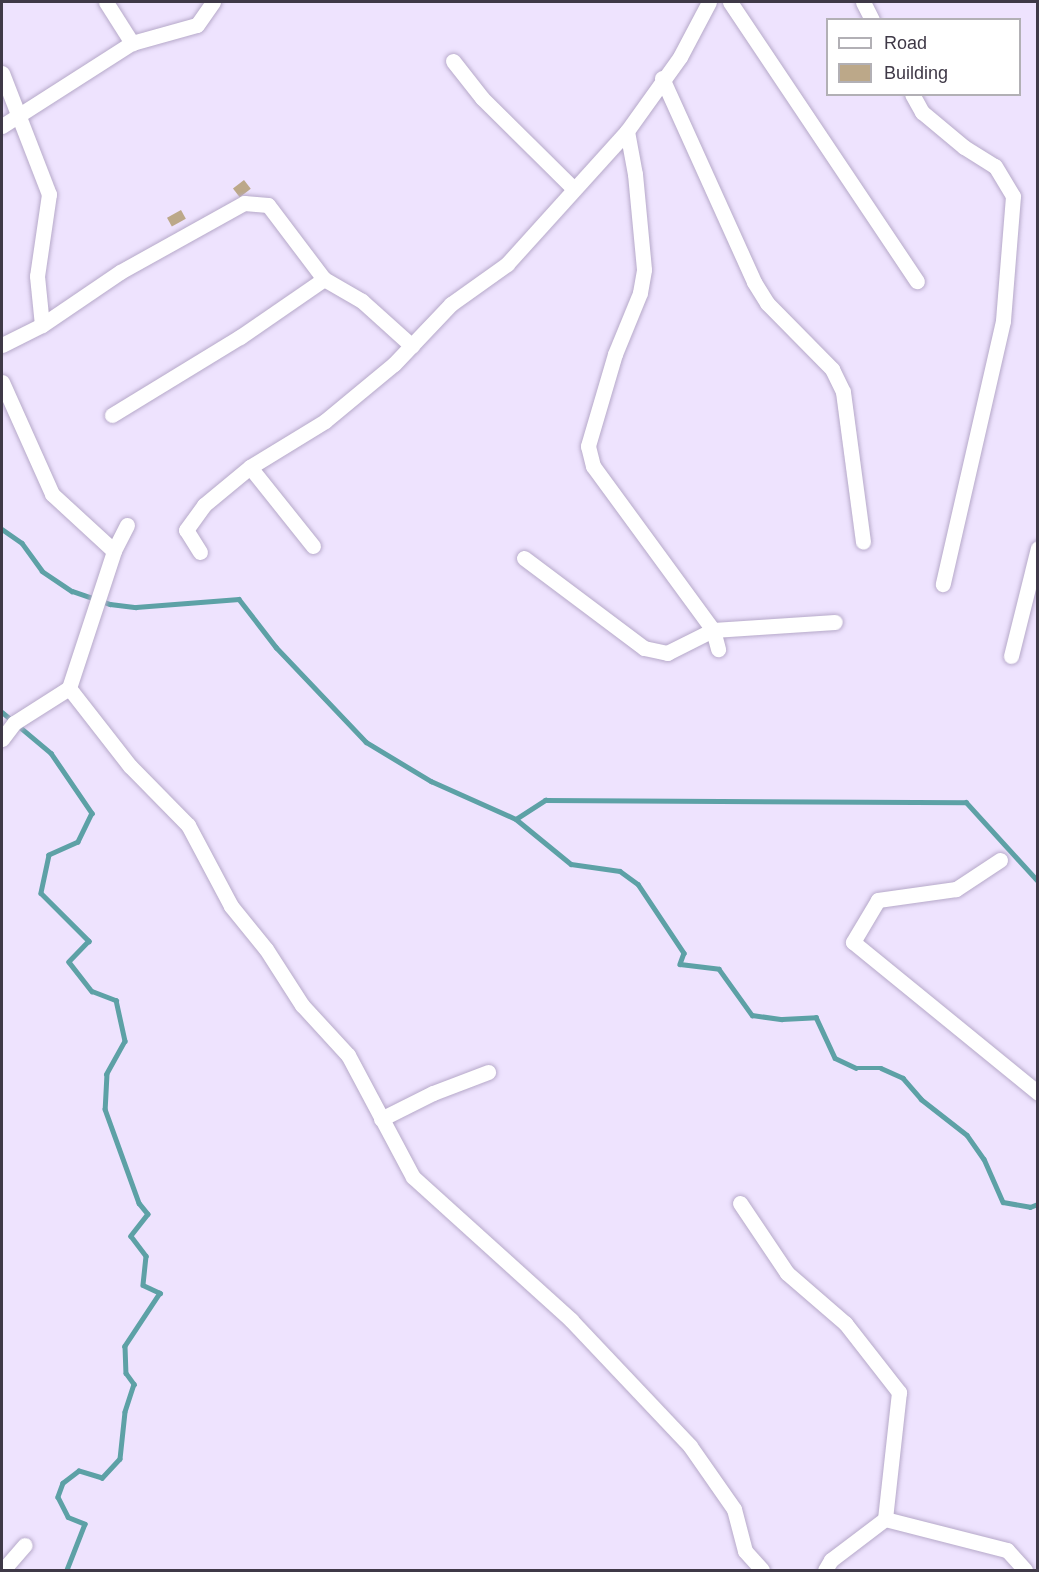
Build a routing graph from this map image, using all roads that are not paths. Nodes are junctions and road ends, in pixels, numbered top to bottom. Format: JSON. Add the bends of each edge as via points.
{"nodes":[{"id":1,"x":106,"y":2,"type":"edge"},
{"id":2,"x":213,"y":2,"type":"edge"},
{"id":3,"x":709,"y":2,"type":"edge"},
{"id":4,"x":730,"y":2,"type":"edge"},
{"id":5,"x":862,"y":2,"type":"edge"},
{"id":6,"x":871,"y":18,"type":"edge"},
{"id":7,"x":132,"y":43,"type":"junction"},
{"id":8,"x":453,"y":61,"type":"dead end"},
{"id":9,"x":2,"y":73,"type":"edge"},
{"id":10,"x":662,"y":78,"type":"junction"},
{"id":11,"x":913,"y":96,"type":"edge"},
{"id":12,"x":18,"y":116,"type":"junction"},
{"id":13,"x":2,"y":126,"type":"edge"},
{"id":14,"x":627,"y":131,"type":"junction"},
{"id":15,"x":574,"y":189,"type":"junction"},
{"id":16,"x":324,"y":279,"type":"junction"},
{"id":17,"x":917,"y":281,"type":"dead end"},
{"id":18,"x":42,"y":325,"type":"junction"},
{"id":19,"x":2,"y":345,"type":"edge"},
{"id":20,"x":412,"y":346,"type":"junction"},
{"id":21,"x":2,"y":382,"type":"edge"},
{"id":22,"x":112,"y":415,"type":"dead end"},
{"id":23,"x":250,"y":468,"type":"junction"},
{"id":24,"x":127,"y":525,"type":"dead end"},
{"id":25,"x":863,"y":542,"type":"dead end"},
{"id":26,"x":313,"y":546,"type":"dead end"},
{"id":27,"x":1038,"y":548,"type":"edge"},
{"id":28,"x":114,"y":551,"type":"junction"},
{"id":29,"x":200,"y":552,"type":"dead end"},
{"id":30,"x":524,"y":558,"type":"dead end"},
{"id":31,"x":943,"y":584,"type":"dead end"},
{"id":32,"x":835,"y":622,"type":"dead end"},
{"id":33,"x":713,"y":630,"type":"junction"},
{"id":34,"x":718,"y":649,"type":"dead end"},
{"id":35,"x":1011,"y":656,"type":"dead end"},
{"id":36,"x":69,"y":688,"type":"junction"},
{"id":37,"x":2,"y":739,"type":"edge"},
{"id":38,"x":1000,"y":860,"type":"dead end"},
{"id":39,"x":488,"y":1072,"type":"dead end"},
{"id":40,"x":1038,"y":1093,"type":"edge"},
{"id":41,"x":381,"y":1119,"type":"junction"},
{"id":42,"x":740,"y":1203,"type":"dead end"},
{"id":43,"x":885,"y":1519,"type":"junction"},
{"id":44,"x":25,"y":1545,"type":"dead end"},
{"id":45,"x":3,"y":1570,"type":"edge"},
{"id":46,"x":762,"y":1570,"type":"edge"},
{"id":47,"x":825,"y":1570,"type":"edge"},
{"id":48,"x":1025,"y":1570,"type":"edge"}],
"edges":[{"from":1,"to":7,"type":"street"},
{"from":2,"to":7,"type":"street","via":[[197,25]]},
{"from":3,"to":10,"type":"street","via":[[681,57]]},
{"from":4,"to":17,"type":"street"},
{"from":5,"to":6,"type":"street"},
{"from":7,"to":12,"type":"street"},
{"from":8,"to":15,"type":"street","via":[[482,98]]},
{"from":9,"to":12,"type":"street"},
{"from":10,"to":14,"type":"street"},
{"from":10,"to":25,"type":"street","via":[[754,282],[767,303],[832,369],[843,392]]},
{"from":11,"to":31,"type":"street","via":[[922,112],[964,147],[995,166],[1013,196],[1003,321]]},
{"from":12,"to":13,"type":"street"},
{"from":12,"to":18,"type":"street","via":[[49,194],[37,276]]},
{"from":14,"to":15,"type":"street"},
{"from":14,"to":33,"type":"street","via":[[644,270],[640,293],[615,354],[588,446],[593,466]]},
{"from":15,"to":20,"type":"street","via":[[507,264],[451,304]]},
{"from":16,"to":18,"type":"street","via":[[268,205],[244,203],[120,272]]},
{"from":16,"to":20,"type":"street","via":[[362,301]]},
{"from":16,"to":22,"type":"street","via":[[240,337]]},
{"from":18,"to":19,"type":"street"},
{"from":20,"to":23,"type":"street","via":[[325,421]]},
{"from":21,"to":28,"type":"street","via":[[52,494]]},
{"from":23,"to":26,"type":"street"},
{"from":23,"to":29,"type":"street","via":[[204,505],[186,530]]},
{"from":24,"to":28,"type":"street"},
{"from":27,"to":35,"type":"street"},
{"from":28,"to":36,"type":"street"},
{"from":30,"to":33,"type":"street","via":[[644,648],[667,653]]},
{"from":32,"to":33,"type":"street"},
{"from":33,"to":34,"type":"street"},
{"from":36,"to":37,"type":"street","via":[[14,723]]},
{"from":36,"to":41,"type":"street","via":[[130,766],[188,825],[231,906],[266,949],[302,1005],[348,1055]]},
{"from":38,"to":40,"type":"street","via":[[956,889],[878,900],[854,942]]},
{"from":39,"to":41,"type":"street"},
{"from":41,"to":46,"type":"street","via":[[413,1178],[571,1320],[690,1446],[734,1509],[745,1551]]},
{"from":42,"to":43,"type":"street","via":[[787,1273],[844,1323],[899,1392]]},
{"from":43,"to":47,"type":"street","via":[[831,1560]]},
{"from":43,"to":48,"type":"street","via":[[1007,1550]]},
{"from":44,"to":45,"type":"street"}]}
